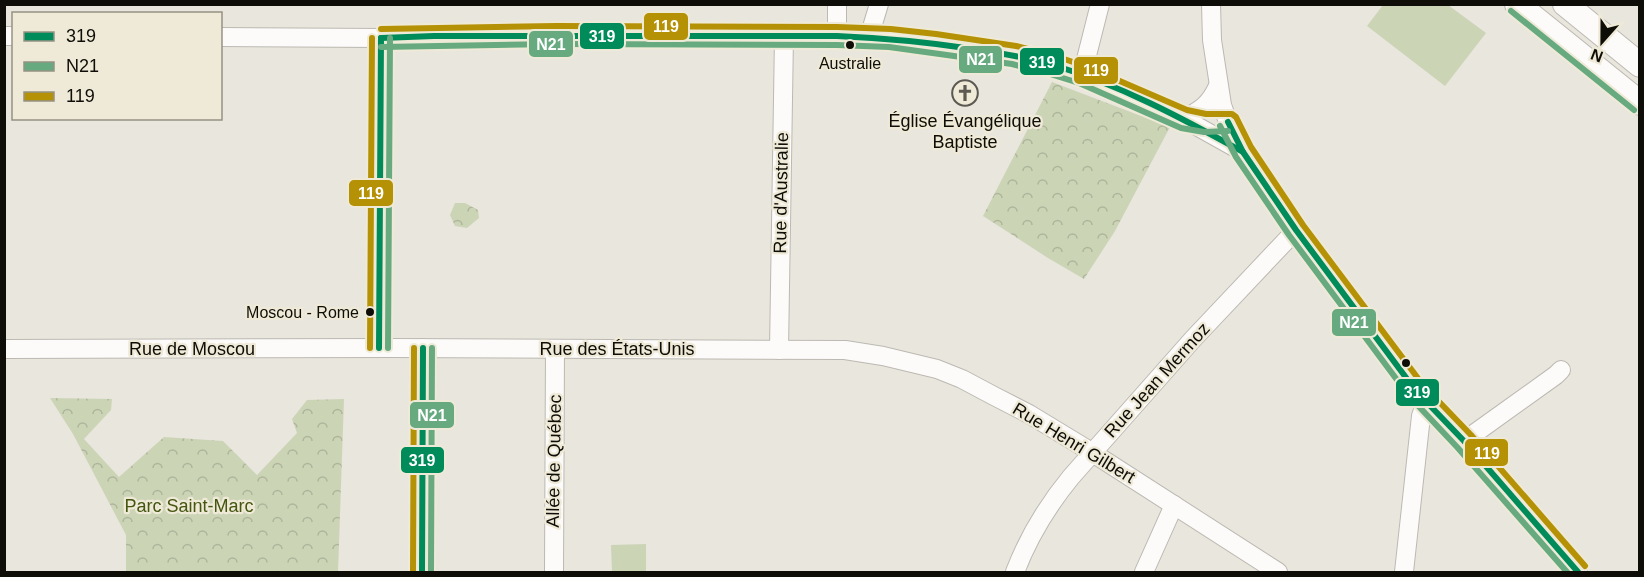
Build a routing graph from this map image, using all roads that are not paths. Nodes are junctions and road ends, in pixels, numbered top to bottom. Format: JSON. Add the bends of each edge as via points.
{"nodes":[{"id":1,"x":837,"y":4,"type":"edge"},
{"id":2,"x":879,"y":4,"type":"edge"},
{"id":3,"x":1100,"y":4,"type":"edge"},
{"id":4,"x":1211,"y":4,"type":"edge"},
{"id":5,"x":1517,"y":4,"type":"edge"},
{"id":6,"x":1565,"y":4,"type":"edge"},
{"id":7,"x":784,"y":36,"type":"junction"},
{"id":8,"x":837,"y":36,"type":"junction"},
{"id":9,"x":222,"y":37,"type":"edge"},
{"id":10,"x":869,"y":37,"type":"junction"},
{"id":11,"x":381,"y":38,"type":"junction"},
{"id":12,"x":1640,"y":65,"type":"edge"},
{"id":13,"x":1082,"y":75,"type":"junction"},
{"id":14,"x":1218,"y":86,"type":"junction"},
{"id":15,"x":1640,"y":103,"type":"edge"},
{"id":16,"x":1184,"y":119,"type":"junction"},
{"id":17,"x":1228,"y":122,"type":"junction"},
{"id":18,"x":1243,"y":152,"type":"junction"},
{"id":19,"x":1296,"y":231,"type":"junction"},
{"id":20,"x":379,"y":348,"type":"junction"},
{"id":21,"x":423,"y":348,"type":"junction"},
{"id":22,"x":4,"y":349,"type":"edge"},
{"id":23,"x":555,"y":349,"type":"junction"},
{"id":24,"x":779,"y":350,"type":"junction"},
{"id":25,"x":854,"y":351,"type":"joint"},
{"id":26,"x":1561,"y":370,"type":"dead end"},
{"id":27,"x":1426,"y":402,"type":"junction"},
{"id":28,"x":1464,"y":441,"type":"junction"},
{"id":29,"x":1093,"y":453,"type":"junction"},
{"id":30,"x":1174,"y":505,"type":"junction"},
{"id":31,"x":422,"y":573,"type":"edge"},
{"id":32,"x":554,"y":573,"type":"edge"},
{"id":33,"x":1015,"y":573,"type":"edge"},
{"id":34,"x":1144,"y":573,"type":"edge"},
{"id":35,"x":1278,"y":573,"type":"edge"},
{"id":36,"x":1404,"y":573,"type":"edge"},
{"id":37,"x":1578,"y":573,"type":"edge"}],
"edges":[{"from":1,"to":8,"type":"street"},
{"from":2,"to":10,"type":"street"},
{"from":3,"to":13,"type":"street"},
{"from":4,"to":14,"type":"street"},
{"from":5,"to":15,"type":"main road"},
{"from":6,"to":12,"type":"main road"},
{"from":7,"to":8,"type":"street"},
{"from":7,"to":11,"type":"street"},
{"from":7,"to":24,"type":"street","name":"Rue d'Australie"},
{"from":8,"to":10,"type":"street"},
{"from":9,"to":11,"type":"street"},
{"from":10,"to":13,"type":"street","via":[[1014,55]]},
{"from":11,"to":20,"type":"street"},
{"from":13,"to":16,"type":"street"},
{"from":14,"to":16,"type":"street","via":[[1204,108]]},
{"from":14,"to":17,"type":"street"},
{"from":16,"to":17,"type":"street"},
{"from":16,"to":18,"type":"street"},
{"from":17,"to":18,"type":"street"},
{"from":18,"to":19,"type":"street"},
{"from":19,"to":27,"type":"street"},
{"from":19,"to":29,"type":"street","name":"Rue Jean Mermoz","via":[[1190,342]]},
{"from":20,"to":21,"type":"street","name":"Rue des États-Unis"},
{"from":20,"to":22,"type":"street","name":"Rue de Moscou"},
{"from":21,"to":23,"type":"street","name":"Rue des États-Unis"},
{"from":21,"to":31,"type":"street"},
{"from":23,"to":24,"type":"street","name":"Rue des États-Unis"},
{"from":23,"to":32,"type":"street","name":"Allée de Québec"},
{"from":24,"to":25,"type":"street","name":"Rue des États-Unis"},
{"from":25,"to":29,"type":"street","name":"Rue Henri Gilbert","via":[[937,369],[962,379]]},
{"from":26,"to":28,"type":"street"},
{"from":27,"to":28,"type":"street"},
{"from":27,"to":36,"type":"street","via":[[1421,416]]},
{"from":28,"to":37,"type":"street"},
{"from":29,"to":30,"type":"street","name":"Rue Henri Gilbert"},
{"from":29,"to":33,"type":"street","name":"Rue Jean Mermoz","via":[[1058,493],[1024,549]]},
{"from":30,"to":34,"type":"street"},
{"from":30,"to":35,"type":"street","name":"Rue Henri Gilbert"}]}
